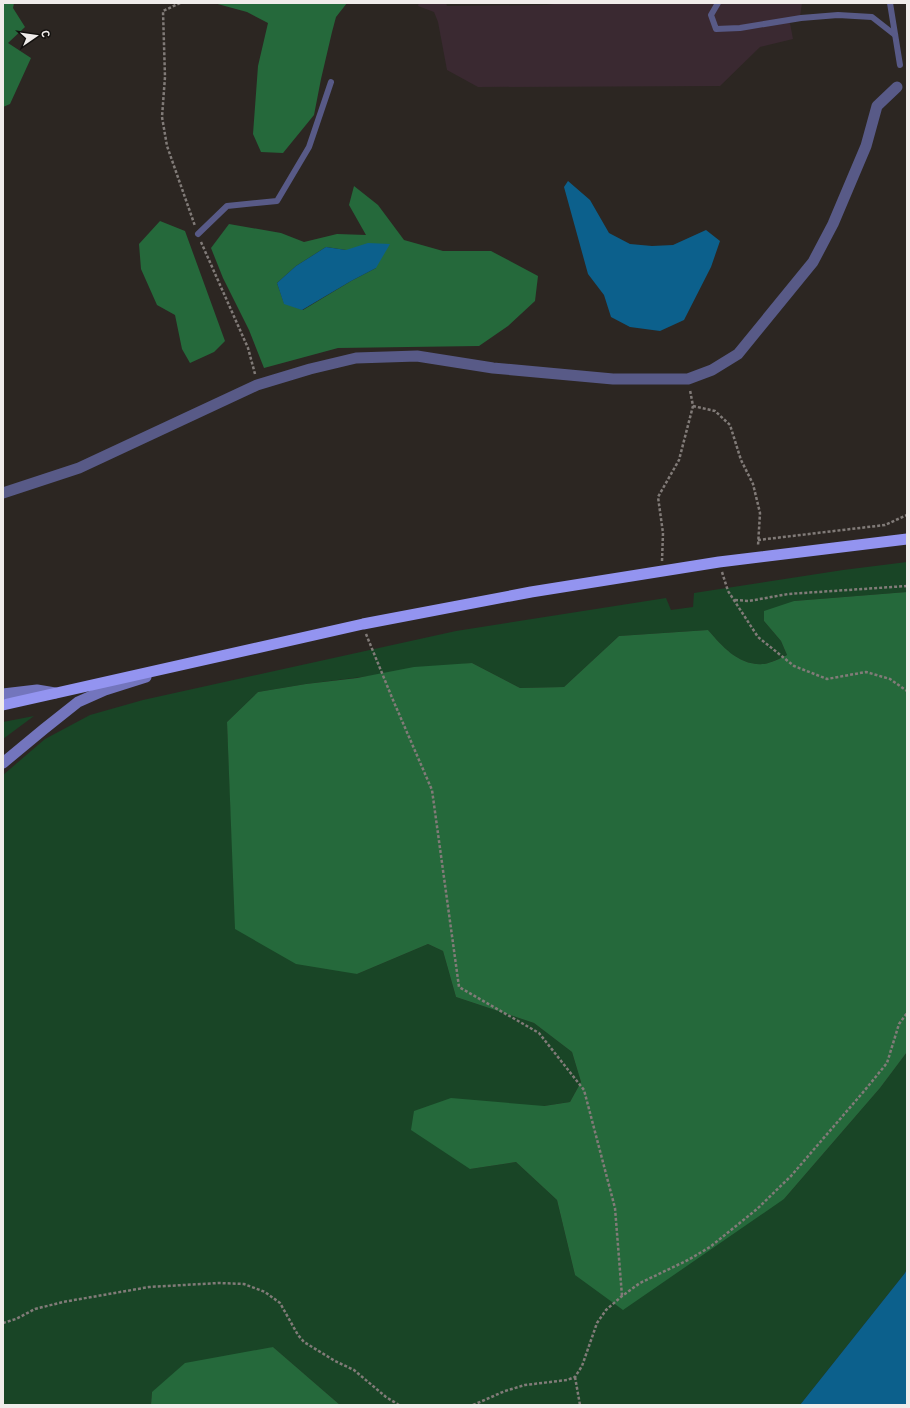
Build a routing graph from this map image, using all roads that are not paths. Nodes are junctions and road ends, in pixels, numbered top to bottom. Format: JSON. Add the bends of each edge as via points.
{"nodes":[{"id":1,"x":718,"y":3,"type":"edge"},
{"id":2,"x":890,"y":3,"type":"edge"},
{"id":3,"x":895,"y":35,"type":"junction"},
{"id":4,"x":900,"y":65,"type":"dead end"},
{"id":5,"x":331,"y":82,"type":"dead end"},
{"id":6,"x":897,"y":87,"type":"dead end"},
{"id":7,"x":198,"y":234,"type":"road end"},
{"id":8,"x":3,"y":493,"type":"edge"},
{"id":9,"x":907,"y":539,"type":"edge"},
{"id":10,"x":166,"y":668,"type":"junction"},
{"id":11,"x":55,"y":693,"type":"junction"},
{"id":12,"x":3,"y":694,"type":"edge"},
{"id":13,"x":3,"y":706,"type":"edge"},
{"id":14,"x":3,"y":763,"type":"edge"}],
"edges":[{"from":1,"to":3,"type":"lane","via":[[711,15],[716,29],[838,15],[872,17]]},
{"from":2,"to":3,"type":"lane"},
{"from":3,"to":4,"type":"lane"},
{"from":5,"to":7,"type":"lane","via":[[309,147],[277,201],[227,206]]},
{"from":6,"to":8,"type":"street","via":[[877,106],[866,146],[833,224],[813,262],[738,354],[712,370],[688,379],[613,379],[493,368],[417,356],[356,358],[257,385],[79,468]]},
{"from":9,"to":10,"type":"highway","via":[[662,570],[531,592],[363,624]]},
{"from":10,"to":11,"type":"highway"},
{"from":10,"to":14,"type":"main road","via":[[78,702]]},
{"from":11,"to":12,"type":"main road","via":[[37,690]]},
{"from":11,"to":13,"type":"highway"}]}
